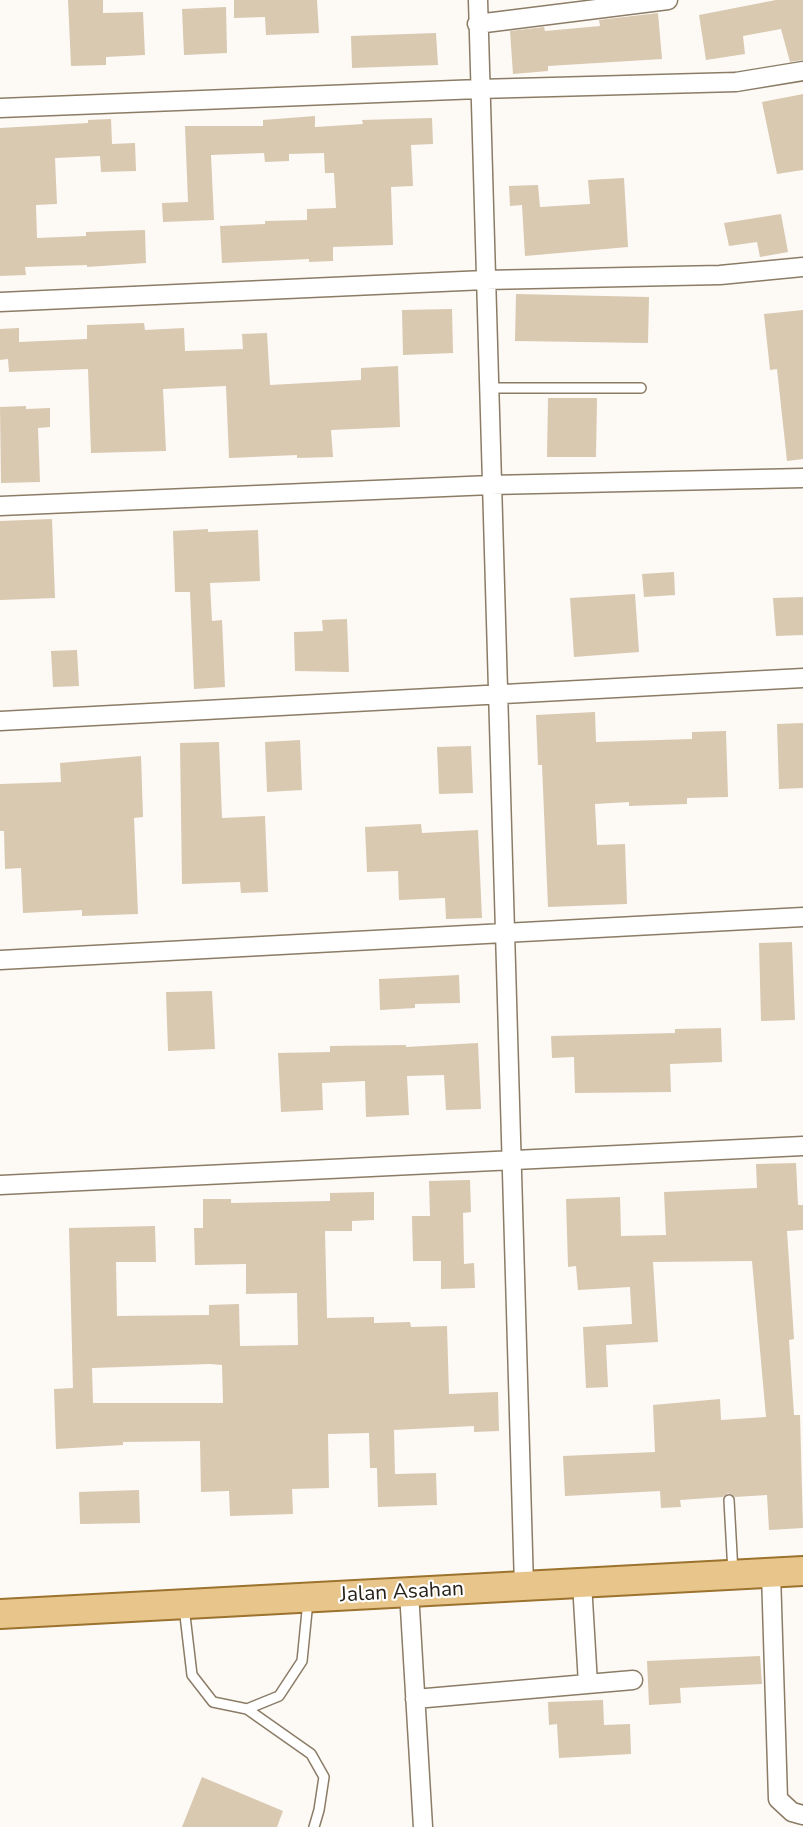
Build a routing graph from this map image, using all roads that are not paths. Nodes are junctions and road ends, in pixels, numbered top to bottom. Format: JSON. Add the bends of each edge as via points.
{"nodes":[{"id":1,"x":478,"y":0,"type":"edge"},
{"id":2,"x":668,"y":0,"type":"edge"},
{"id":3,"x":477,"y":24,"type":"junction"},
{"id":4,"x":803,"y":71,"type":"edge"},
{"id":5,"x":479,"y":89,"type":"junction"},
{"id":6,"x":0,"y":108,"type":"edge"},
{"id":7,"x":803,"y":267,"type":"edge"},
{"id":8,"x":485,"y":280,"type":"junction"},
{"id":9,"x":0,"y":302,"type":"edge"},
{"id":10,"x":488,"y":388,"type":"junction"},
{"id":11,"x":641,"y":388,"type":"dead end"},
{"id":12,"x":803,"y":478,"type":"edge"},
{"id":13,"x":491,"y":485,"type":"junction"},
{"id":14,"x":0,"y":506,"type":"edge"},
{"id":15,"x":803,"y":678,"type":"edge"},
{"id":16,"x":497,"y":694,"type":"junction"},
{"id":17,"x":0,"y":721,"type":"edge"},
{"id":18,"x":803,"y":917,"type":"edge"},
{"id":19,"x":504,"y":933,"type":"junction"},
{"id":20,"x":0,"y":960,"type":"edge"},
{"id":21,"x":803,"y":1146,"type":"edge"},
{"id":22,"x":512,"y":1160,"type":"junction"},
{"id":23,"x":0,"y":1185,"type":"edge"},
{"id":24,"x":729,"y":1500,"type":"dead end"},
{"id":25,"x":803,"y":1571,"type":"edge"},
{"id":26,"x":771,"y":1573,"type":"junction"},
{"id":27,"x":734,"y":1575,"type":"junction"},
{"id":28,"x":582,"y":1583,"type":"junction"},
{"id":29,"x":524,"y":1586,"type":"junction"},
{"id":30,"x":409,"y":1592,"type":"junction"},
{"id":31,"x":309,"y":1598,"type":"junction"},
{"id":32,"x":184,"y":1604,"type":"junction"},
{"id":33,"x":0,"y":1614,"type":"edge"},
{"id":34,"x":633,"y":1680,"type":"dead end"},
{"id":35,"x":588,"y":1684,"type":"junction"},
{"id":36,"x":416,"y":1699,"type":"junction"},
{"id":37,"x":247,"y":1709,"type":"junction"},
{"id":38,"x":803,"y":1815,"type":"edge"},
{"id":39,"x":314,"y":1827,"type":"edge"},
{"id":40,"x":423,"y":1827,"type":"edge"}],
"edges":[{"from":1,"to":3,"type":"street"},
{"from":2,"to":3,"type":"street"},
{"from":3,"to":5,"type":"street"},
{"from":4,"to":5,"type":"street","via":[[736,82]]},
{"from":5,"to":6,"type":"street"},
{"from":5,"to":8,"type":"street"},
{"from":7,"to":8,"type":"street","via":[[720,275]]},
{"from":8,"to":9,"type":"street"},
{"from":8,"to":10,"type":"street"},
{"from":10,"to":11,"type":"lane"},
{"from":10,"to":13,"type":"street"},
{"from":12,"to":13,"type":"street"},
{"from":13,"to":14,"type":"street"},
{"from":13,"to":16,"type":"street"},
{"from":15,"to":16,"type":"street"},
{"from":16,"to":17,"type":"street"},
{"from":16,"to":19,"type":"street"},
{"from":18,"to":19,"type":"street"},
{"from":19,"to":20,"type":"street"},
{"from":19,"to":22,"type":"street"},
{"from":21,"to":22,"type":"street"},
{"from":22,"to":23,"type":"street"},
{"from":22,"to":29,"type":"street"},
{"from":24,"to":27,"type":"lane"},
{"from":25,"to":26,"type":"main road","name":"Jalan Asahan"},
{"from":26,"to":27,"type":"main road","name":"Jalan Asahan"},
{"from":26,"to":38,"type":"street","via":[[778,1799],[792,1812]]},
{"from":27,"to":28,"type":"main road","name":"Jalan Asahan"},
{"from":28,"to":29,"type":"main road","name":"Jalan Asahan"},
{"from":28,"to":35,"type":"street"},
{"from":29,"to":30,"type":"main road","name":"Jalan Asahan"},
{"from":30,"to":31,"type":"main road","name":"Jalan Asahan"},
{"from":30,"to":36,"type":"street"},
{"from":31,"to":32,"type":"main road","name":"Jalan Asahan"},
{"from":31,"to":37,"type":"lane","via":[[302,1661],[279,1696]]},
{"from":32,"to":33,"type":"main road","name":"Jalan Asahan"},
{"from":32,"to":37,"type":"lane","via":[[192,1675],[213,1702]]},
{"from":34,"to":35,"type":"street"},
{"from":35,"to":36,"type":"street"},
{"from":36,"to":40,"type":"street"},
{"from":37,"to":39,"type":"lane","via":[[311,1754],[324,1777]]}]}
